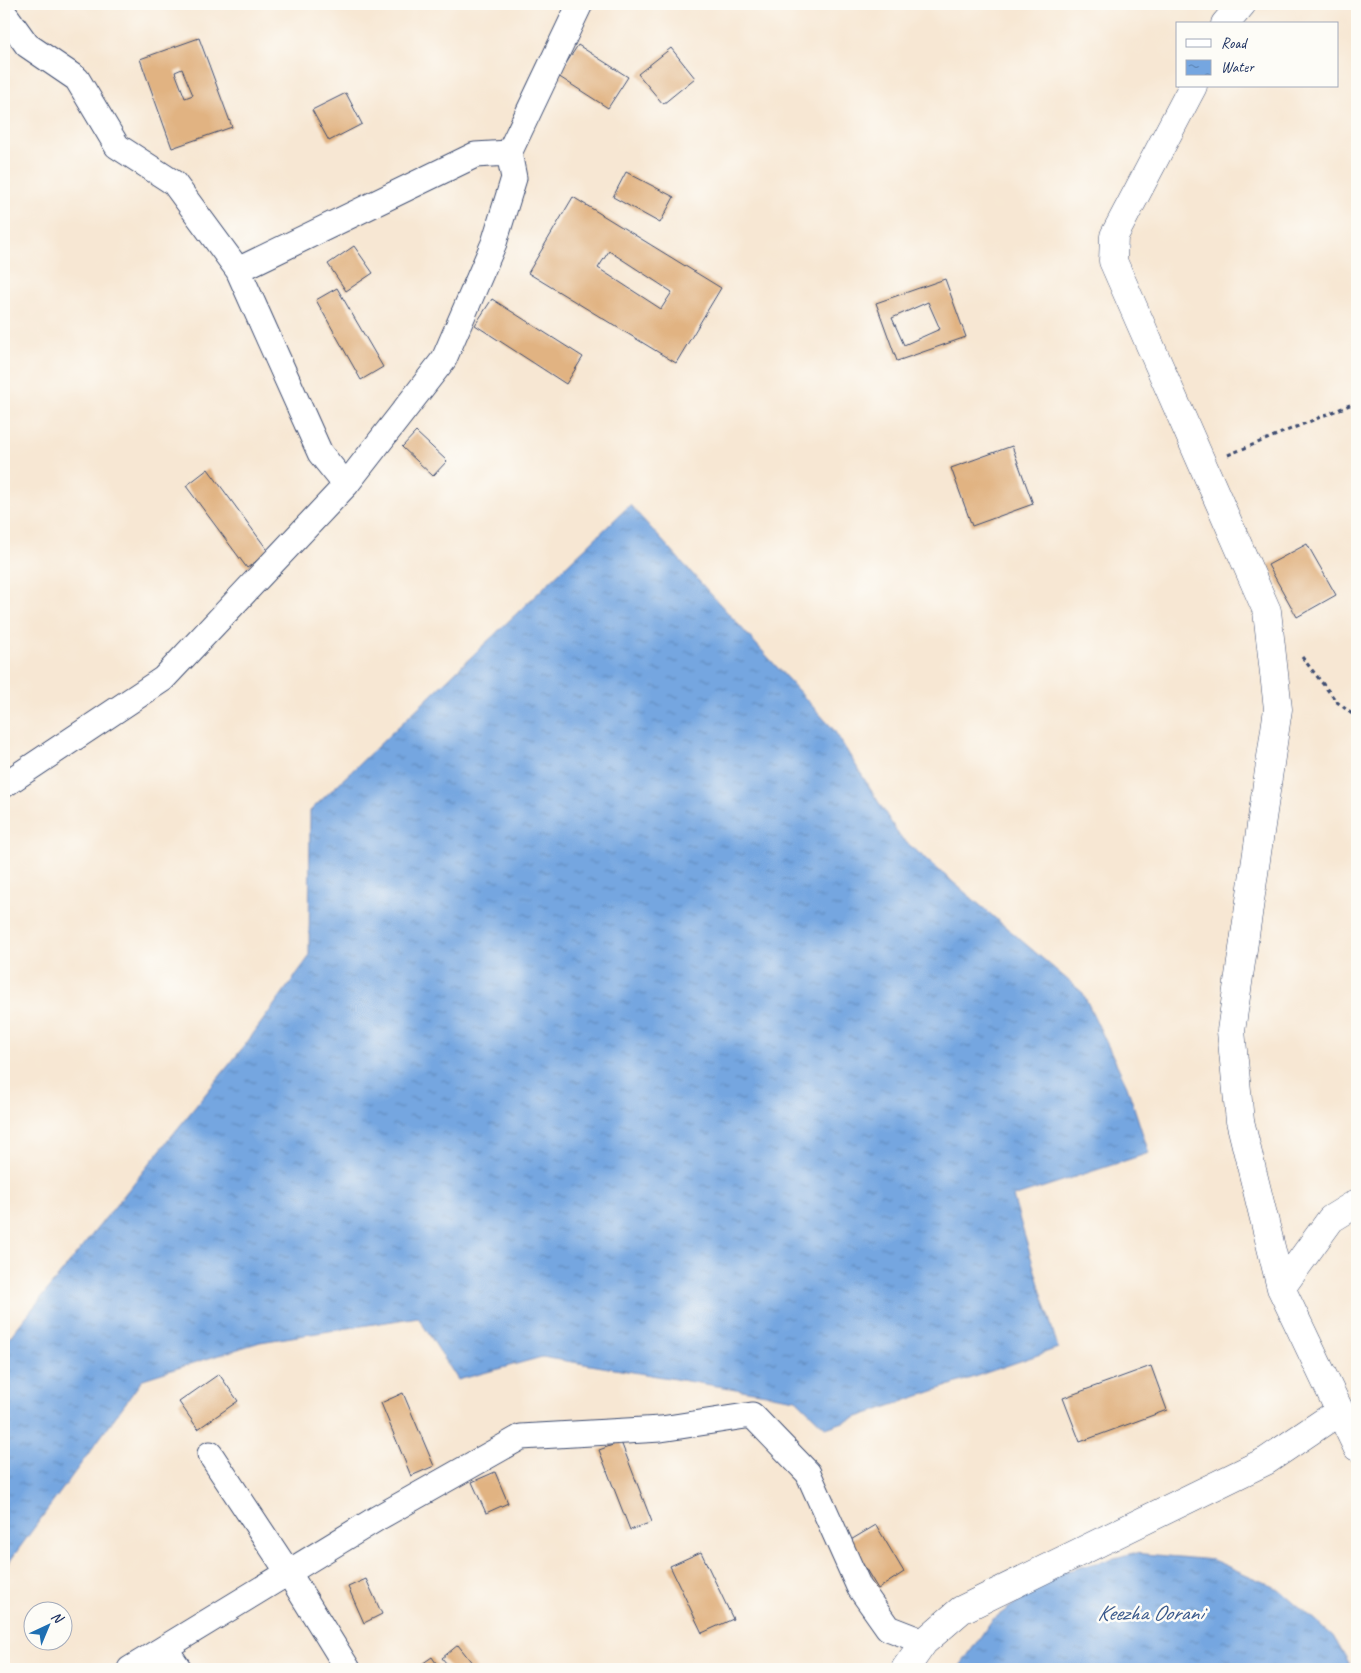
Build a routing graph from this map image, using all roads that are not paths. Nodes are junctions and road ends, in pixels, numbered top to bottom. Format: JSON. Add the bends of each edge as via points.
{"nodes":[{"id":1,"x":580,"y":4,"type":"edge"},
{"id":2,"x":1242,"y":4,"type":"edge"},
{"id":3,"x":4,"y":13,"type":"edge"},
{"id":4,"x":1227,"y":22,"type":"edge"},
{"id":5,"x":1192,"y":88,"type":"edge"},
{"id":6,"x":509,"y":153,"type":"junction"},
{"id":7,"x":238,"y":270,"type":"junction"},
{"id":8,"x":346,"y":486,"type":"junction"},
{"id":9,"x":4,"y":785,"type":"edge"},
{"id":10,"x":1357,"y":1203,"type":"edge"},
{"id":11,"x":1281,"y":1288,"type":"junction"},
{"id":12,"x":1340,"y":1411,"type":"junction"},
{"id":13,"x":1357,"y":1447,"type":"edge"},
{"id":14,"x":210,"y":1454,"type":"dead end"},
{"id":15,"x":288,"y":1572,"type":"junction"},
{"id":16,"x":924,"y":1642,"type":"junction"},
{"id":17,"x":165,"y":1648,"type":"junction"},
{"id":18,"x":130,"y":1669,"type":"edge"},
{"id":19,"x":179,"y":1669,"type":"edge"},
{"id":20,"x":348,"y":1669,"type":"edge"},
{"id":21,"x":905,"y":1669,"type":"edge"}],
"edges":[{"from":1,"to":6,"type":"street"},
{"from":2,"to":4,"type":"main road"},
{"from":3,"to":7,"type":"street","via":[[27,45],[77,79],[117,146],[174,183]]},
{"from":5,"to":11,"type":"main road","via":[[1114,236],[1113,261],[1267,611],[1278,709],[1231,1031],[1240,1121]]},
{"from":6,"to":7,"type":"street","via":[[475,155]]},
{"from":6,"to":8,"type":"street","via":[[514,178],[494,243],[444,359]]},
{"from":7,"to":8,"type":"street","via":[[320,453]]},
{"from":8,"to":9,"type":"street","via":[[162,679]]},
{"from":10,"to":11,"type":"main road","via":[[1331,1219]]},
{"from":11,"to":12,"type":"main road"},
{"from":12,"to":13,"type":"main road"},
{"from":12,"to":16,"type":"main road","via":[[1266,1461],[961,1610]]},
{"from":14,"to":15,"type":"street"},
{"from":15,"to":16,"type":"street","via":[[521,1437],[661,1429],[752,1415],[808,1473],[859,1587],[888,1628]]},
{"from":15,"to":17,"type":"street"},
{"from":15,"to":20,"type":"street"},
{"from":16,"to":21,"type":"main road"},
{"from":17,"to":18,"type":"street"},
{"from":17,"to":19,"type":"street"}]}
